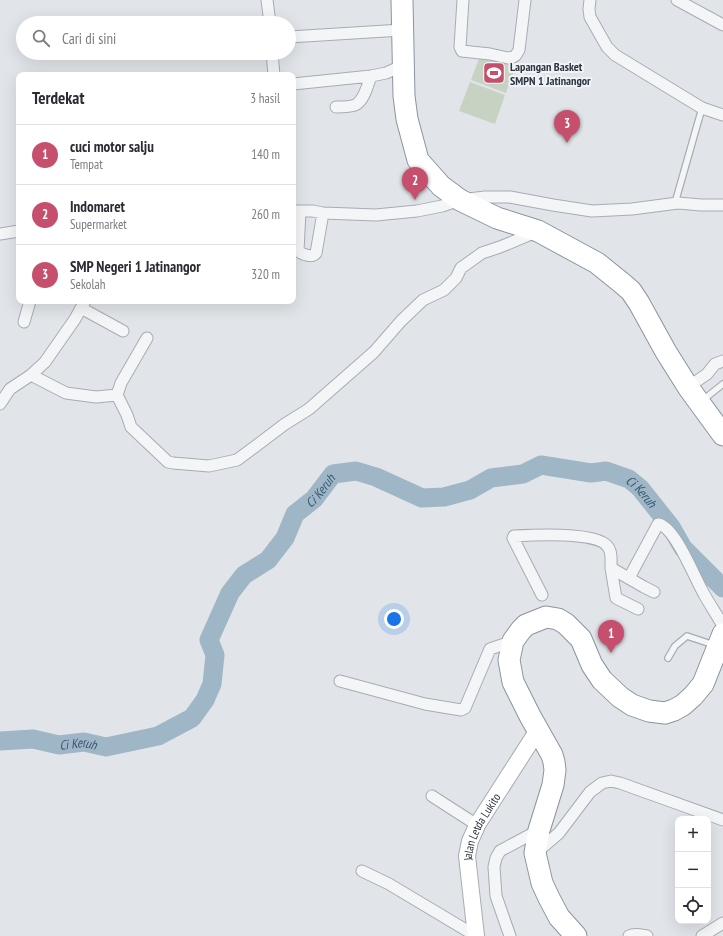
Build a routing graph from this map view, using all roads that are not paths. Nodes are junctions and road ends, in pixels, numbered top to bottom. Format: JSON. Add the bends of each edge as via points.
{"nodes":[{"id":1,"x":267,"y":0,"type":"edge"},
{"id":2,"x":402,"y":0,"type":"edge"},
{"id":3,"x":463,"y":0,"type":"edge"},
{"id":4,"x":525,"y":0,"type":"edge"},
{"id":5,"x":590,"y":0,"type":"edge"},
{"id":6,"x":677,"y":0,"type":"edge"},
{"id":7,"x":269,"y":16,"type":"edge"},
{"id":8,"x":723,"y":25,"type":"edge"},
{"id":9,"x":402,"y":30,"type":"junction"},
{"id":10,"x":296,"y":37,"type":"edge"},
{"id":11,"x":273,"y":60,"type":"edge"},
{"id":12,"x":404,"y":65,"type":"junction"},
{"id":13,"x":274,"y":72,"type":"edge"},
{"id":14,"x":371,"y":76,"type":"junction"},
{"id":15,"x":296,"y":84,"type":"edge"},
{"id":16,"x":336,"y":107,"type":"dead end"},
{"id":17,"x":702,"y":108,"type":"junction"},
{"id":18,"x":723,"y":115,"type":"edge"},
{"id":19,"x":460,"y":200,"type":"junction"},
{"id":20,"x":675,"y":203,"type":"junction"},
{"id":21,"x":723,"y":206,"type":"edge"},
{"id":22,"x":296,"y":211,"type":"edge"},
{"id":23,"x":323,"y":213,"type":"junction"},
{"id":24,"x":16,"y":231,"type":"edge"},
{"id":25,"x":538,"y":231,"type":"junction"},
{"id":26,"x":0,"y":234,"type":"edge"},
{"id":27,"x":29,"y":304,"type":"edge"},
{"id":28,"x":83,"y":304,"type":"edge"},
{"id":29,"x":24,"y":322,"type":"dead end"},
{"id":30,"x":123,"y":331,"type":"dead end"},
{"id":31,"x":148,"y":338,"type":"dead end"},
{"id":32,"x":723,"y":361,"type":"edge"},
{"id":33,"x":31,"y":375,"type":"junction"},
{"id":34,"x":723,"y":384,"type":"edge"},
{"id":35,"x":117,"y":394,"type":"junction"},
{"id":36,"x":694,"y":395,"type":"junction"},
{"id":37,"x":0,"y":404,"type":"edge"},
{"id":38,"x":721,"y":430,"type":"edge"},
{"id":39,"x":611,"y":568,"type":"junction"},
{"id":40,"x":629,"y":578,"type":"junction"},
{"id":41,"x":654,"y":592,"type":"dead end"},
{"id":42,"x":542,"y":595,"type":"dead end"},
{"id":43,"x":638,"y":609,"type":"dead end"},
{"id":44,"x":723,"y":626,"type":"edge"},
{"id":45,"x":513,"y":641,"type":"junction"},
{"id":46,"x":720,"y":650,"type":"edge"},
{"id":47,"x":668,"y":658,"type":"dead end"},
{"id":48,"x":340,"y":681,"type":"dead end"},
{"id":49,"x":538,"y":730,"type":"junction"},
{"id":50,"x":432,"y":796,"type":"dead end"},
{"id":51,"x":723,"y":820,"type":"edge"},
{"id":52,"x":477,"y":825,"type":"junction"},
{"id":53,"x":539,"y":830,"type":"junction"},
{"id":54,"x":535,"y":853,"type":"junction"},
{"id":55,"x":362,"y":871,"type":"dead end"},
{"id":56,"x":723,"y":923,"type":"edge"},
{"id":57,"x":476,"y":936,"type":"edge"},
{"id":58,"x":510,"y":936,"type":"edge"},
{"id":59,"x":576,"y":936,"type":"edge"},
{"id":60,"x":629,"y":936,"type":"edge"},
{"id":61,"x":647,"y":936,"type":"edge"},
{"id":62,"x":702,"y":936,"type":"edge"}],
"edges":[{"from":1,"to":7,"type":"street"},
{"from":2,"to":9,"type":"highway"},
{"from":3,"to":4,"type":"street","via":[[460,47],[462,51],[508,58],[516,55],[519,50]]},
{"from":5,"to":17,"type":"street","via":[[590,17],[614,55]]},
{"from":6,"to":8,"type":"street"},
{"from":9,"to":10,"type":"street"},
{"from":9,"to":12,"type":"highway"},
{"from":11,"to":13,"type":"street"},
{"from":12,"to":14,"type":"street"},
{"from":12,"to":19,"type":"highway","via":[[407,119],[418,160],[441,186]]},
{"from":14,"to":15,"type":"street"},
{"from":14,"to":16,"type":"street","via":[[366,92],[358,103],[354,106]]},
{"from":17,"to":18,"type":"street"},
{"from":17,"to":20,"type":"lane"},
{"from":19,"to":20,"type":"street","via":[[510,197],[592,211]]},
{"from":19,"to":23,"type":"street","via":[[442,206],[400,213]]},
{"from":19,"to":25,"type":"highway","via":[[497,218]]},
{"from":20,"to":21,"type":"street"},
{"from":22,"to":23,"type":"street"},
{"from":22,"to":23,"type":"street","via":[[298,251],[312,256],[316,252]]},
{"from":24,"to":26,"type":"street"},
{"from":25,"to":35,"type":"street","via":[[482,253],[461,268],[456,278],[444,290],[423,300],[374,352],[309,409],[237,460],[209,466],[168,462],[131,427]]},
{"from":25,"to":36,"type":"highway","via":[[597,263],[631,292]]},
{"from":27,"to":29,"type":"street"},
{"from":28,"to":30,"type":"street"},
{"from":28,"to":33,"type":"street","via":[[45,362]]},
{"from":31,"to":35,"type":"street"},
{"from":32,"to":36,"type":"street","via":[[715,364]]},
{"from":33,"to":35,"type":"street","via":[[66,393],[96,397]]},
{"from":33,"to":37,"type":"street","via":[[10,389]]},
{"from":34,"to":36,"type":"lane"},
{"from":36,"to":38,"type":"highway"},
{"from":39,"to":40,"type":"street"},
{"from":39,"to":42,"type":"street","via":[[608,546],[597,539],[542,534],[514,536]]},
{"from":39,"to":43,"type":"street","via":[[616,598]]},
{"from":40,"to":41,"type":"street"},
{"from":40,"to":44,"type":"street","via":[[658,524],[662,524],[678,542],[703,593]]},
{"from":45,"to":46,"type":"highway","via":[[526,625],[546,617],[558,619],[581,640],[602,680],[620,697],[649,711],[665,712],[683,705],[693,696],[703,684]]},
{"from":45,"to":48,"type":"street","via":[[490,649],[465,708],[461,710],[425,704]]},
{"from":45,"to":49,"type":"highway","via":[[509,660],[512,682]]},
{"from":46,"to":47,"type":"lane","via":[[687,636],[675,646]]},
{"from":49,"to":52,"type":"street","name":"Jalan Letda Lukito"},
{"from":49,"to":53,"type":"highway","via":[[552,755],[555,770]]},
{"from":50,"to":52,"type":"street"},
{"from":51,"to":54,"type":"street","via":[[620,782],[611,781],[602,783],[590,792],[559,833]]},
{"from":52,"to":57,"type":"street","name":"Jalan Letda Lukito","via":[[467,856]]},
{"from":53,"to":54,"type":"highway"},
{"from":53,"to":58,"type":"street","via":[[500,851],[496,858],[496,896]]},
{"from":54,"to":59,"type":"highway","via":[[542,883],[549,898],[559,916]]},
{"from":55,"to":57,"type":"street","via":[[389,884]]},
{"from":56,"to":62,"type":"street"},
{"from":60,"to":61,"type":"street"}]}
